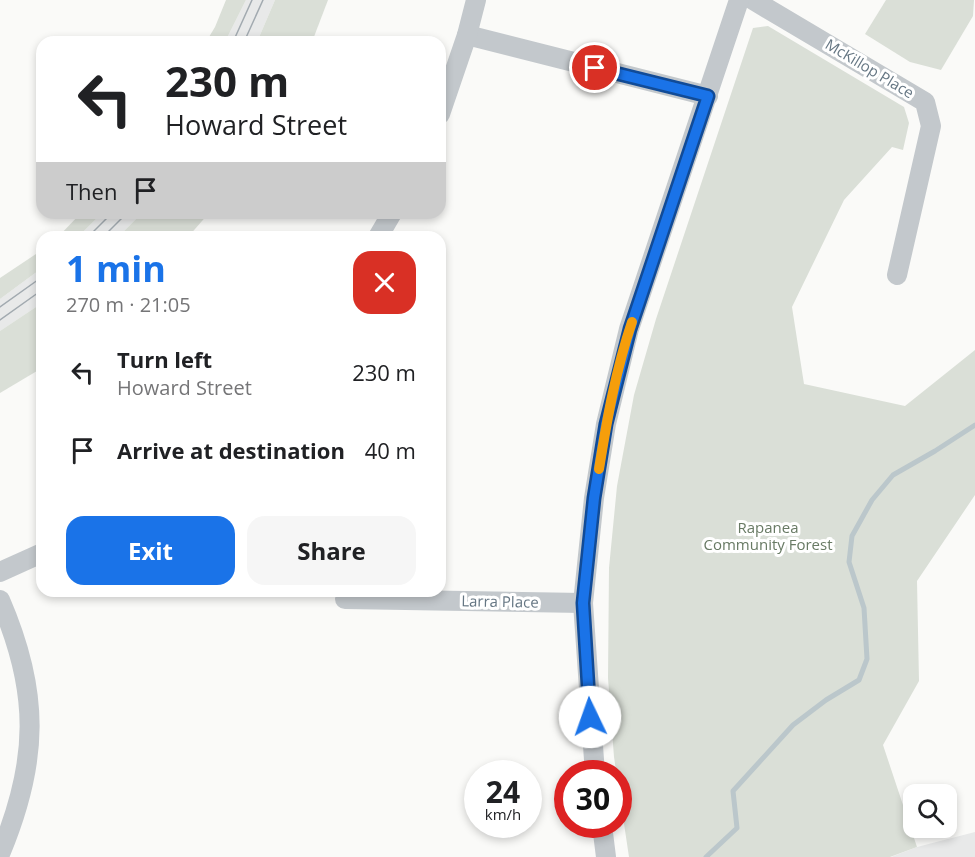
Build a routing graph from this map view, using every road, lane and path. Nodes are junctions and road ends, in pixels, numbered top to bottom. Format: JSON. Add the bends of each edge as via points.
{"nodes":[{"id":1,"x":476,"y":0,"type":"edge"},
{"id":2,"x":739,"y":0,"type":"edge"},
{"id":3,"x":753,"y":0,"type":"edge"},
{"id":4,"x":467,"y":35,"type":"junction"},
{"id":5,"x":446,"y":96,"type":"edge"},
{"id":6,"x":708,"y":96,"type":"junction"},
{"id":7,"x":897,"y":276,"type":"dead end"},
{"id":8,"x":36,"y":555,"type":"edge"},
{"id":9,"x":0,"y":572,"type":"edge"},
{"id":10,"x":345,"y":598,"type":"dead end"},
{"id":11,"x":0,"y":600,"type":"edge"},
{"id":12,"x":583,"y":603,"type":"junction"},
{"id":13,"x":594,"y":760,"type":"edge"},
{"id":14,"x":604,"y":838,"type":"edge"},
{"id":15,"x":0,"y":853,"type":"edge"},
{"id":16,"x":12,"y":857,"type":"edge"},
{"id":17,"x":606,"y":857,"type":"edge"}],
"edges":[{"from":1,"to":4,"type":"street"},
{"from":2,"to":6,"type":"street"},
{"from":3,"to":7,"type":"street","name":"McKillop Place","via":[[925,102],[931,126]]},
{"from":4,"to":5,"type":"street"},
{"from":4,"to":6,"type":"street"},
{"from":6,"to":12,"type":"street","via":[[621,358],[594,498]]},
{"from":8,"to":9,"type":"street"},
{"from":10,"to":12,"type":"street","name":"Larra Place"},
{"from":11,"to":15,"type":"street","via":[[22,658],[30,725],[25,779]]},
{"from":12,"to":13,"type":"street"},
{"from":14,"to":17,"type":"street"},
{"from":15,"to":16,"type":"street"}]}
